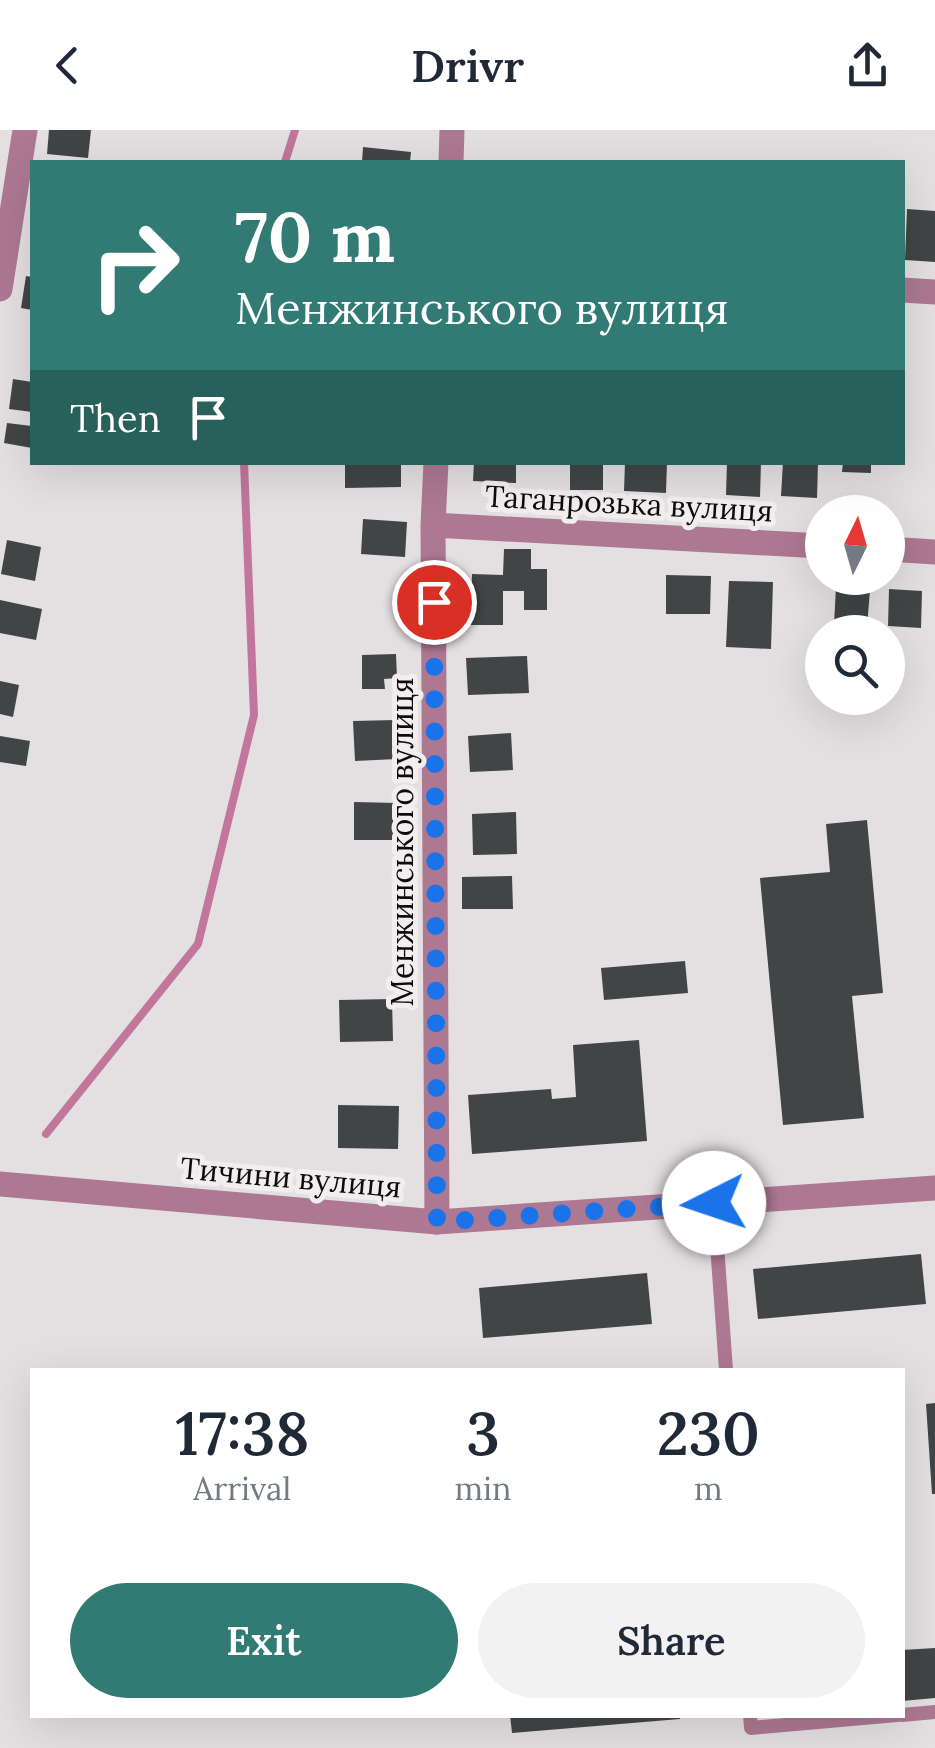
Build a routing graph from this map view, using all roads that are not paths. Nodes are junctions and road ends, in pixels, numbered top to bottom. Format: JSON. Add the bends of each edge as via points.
{"nodes":[{"id":1,"x":24,"y":130,"type":"edge"},
{"id":2,"x":452,"y":130,"type":"edge"},
{"id":3,"x":451,"y":160,"type":"edge"},
{"id":4,"x":0,"y":289,"type":"edge"},
{"id":5,"x":905,"y":290,"type":"edge"},
{"id":6,"x":935,"y":292,"type":"edge"},
{"id":7,"x":436,"y":465,"type":"edge"},
{"id":8,"x":433,"y":525,"type":"junction"},
{"id":9,"x":805,"y":545,"type":"edge"},
{"id":10,"x":905,"y":550,"type":"edge"},
{"id":11,"x":935,"y":552,"type":"edge"},
{"id":12,"x":0,"y":1184,"type":"edge"},
{"id":13,"x":935,"y":1188,"type":"edge"},
{"id":14,"x":714,"y":1203,"type":"junction"},
{"id":15,"x":437,"y":1222,"type":"junction"},
{"id":16,"x":726,"y":1368,"type":"edge"},
{"id":17,"x":935,"y":1712,"type":"edge"},
{"id":18,"x":905,"y":1715,"type":"edge"},
{"id":19,"x":750,"y":1718,"type":"edge"},
{"id":20,"x":866,"y":1718,"type":"edge"}],
"edges":[{"from":1,"to":4,"type":"street"},
{"from":2,"to":3,"type":"street"},
{"from":5,"to":6,"type":"street"},
{"from":7,"to":8,"type":"street","name":"Менжинського вулиця"},
{"from":8,"to":9,"type":"street","name":"Таганрозька вулиця"},
{"from":8,"to":15,"type":"street","name":"Менжинського вулиця"},
{"from":10,"to":11,"type":"street"},
{"from":12,"to":15,"type":"street","name":"Тичини вулиця"},
{"from":13,"to":14,"type":"street","name":"Тичини вулиця"},
{"from":14,"to":15,"type":"street","name":"Тичини вулиця"},
{"from":14,"to":16,"type":"lane"},
{"from":17,"to":18,"type":"lane"},
{"from":19,"to":20,"type":"lane","via":[[751,1728]]}]}
